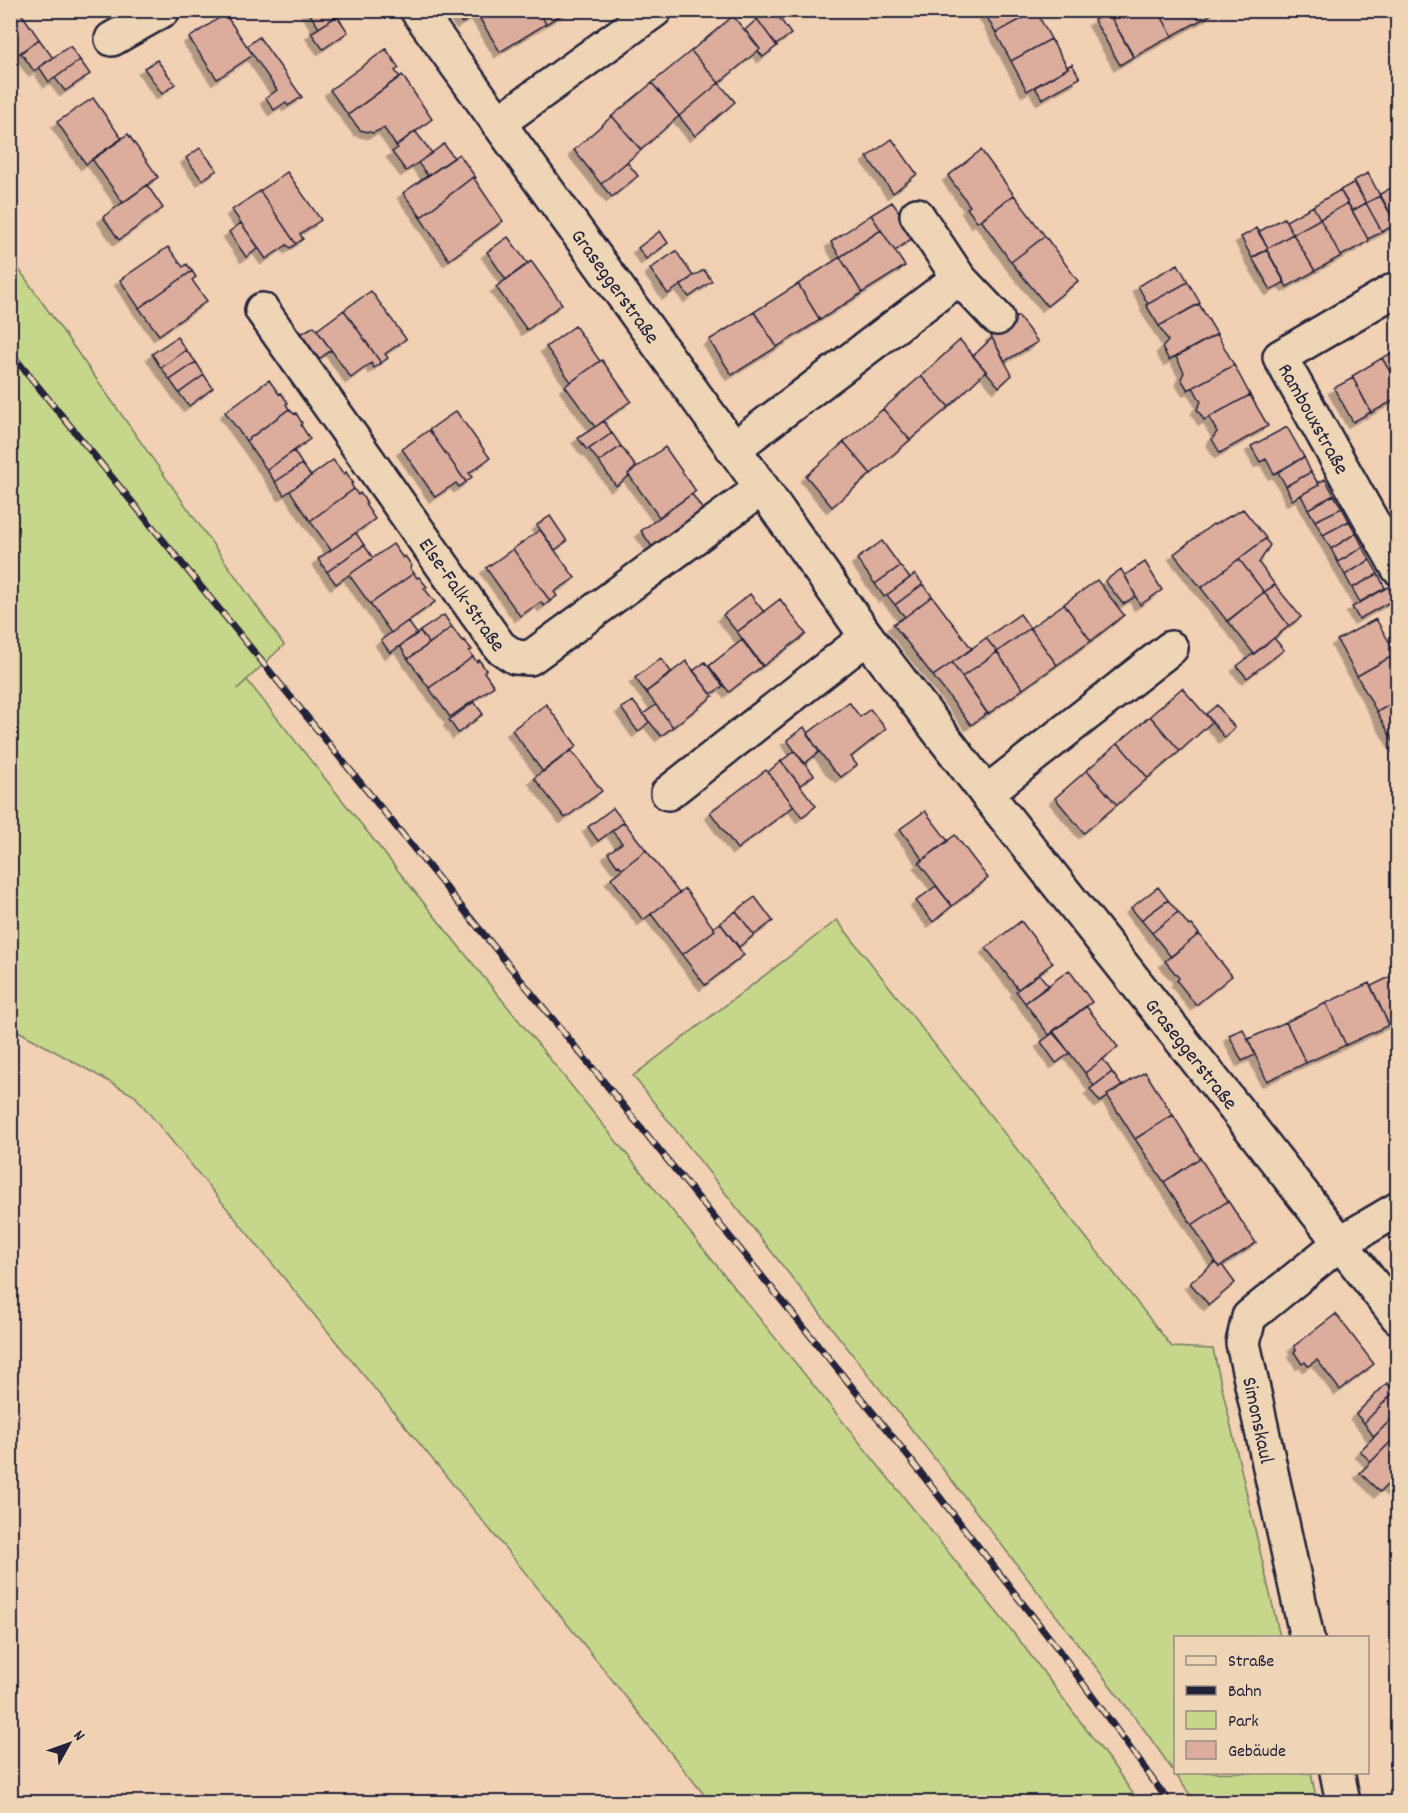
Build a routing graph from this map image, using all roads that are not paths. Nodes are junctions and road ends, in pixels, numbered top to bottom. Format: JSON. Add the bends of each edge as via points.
{"nodes":[{"id":1,"x":163,"y":10,"type":"edge"},
{"id":2,"x":417,"y":10,"type":"edge"},
{"id":3,"x":655,"y":10,"type":"edge"},
{"id":4,"x":112,"y":39,"type":"dead end"},
{"id":5,"x":498,"y":123,"type":"junction"},
{"id":6,"x":917,"y":215,"type":"dead end"},
{"id":7,"x":959,"y":278,"type":"junction"},
{"id":8,"x":1398,"y":288,"type":"edge"},
{"id":9,"x":262,"y":310,"type":"dead end"},
{"id":10,"x":997,"y":318,"type":"dead end"},
{"id":11,"x":733,"y":449,"type":"junction"},
{"id":12,"x":762,"y":489,"type":"junction"},
{"id":13,"x":1398,"y":568,"type":"edge"},
{"id":14,"x":867,"y":638,"type":"junction"},
{"id":15,"x":1171,"y":648,"type":"dead end"},
{"id":16,"x":668,"y":793,"type":"dead end"},
{"id":17,"x":986,"y":793,"type":"junction"},
{"id":18,"x":1398,"y":1209,"type":"edge"},
{"id":19,"x":1340,"y":1243,"type":"junction"},
{"id":20,"x":1398,"y":1317,"type":"edge"},
{"id":21,"x":1307,"y":1636,"type":"edge"},
{"id":22,"x":1336,"y":1774,"type":"edge"},
{"id":23,"x":1343,"y":1803,"type":"edge"}],
"edges":[{"from":1,"to":4,"type":"street"},
{"from":2,"to":5,"type":"street","name":"Graseggerstraße"},
{"from":3,"to":5,"type":"street"},
{"from":5,"to":11,"type":"street","name":"Graseggerstraße"},
{"from":6,"to":7,"type":"street"},
{"from":7,"to":10,"type":"street"},
{"from":7,"to":11,"type":"street"},
{"from":8,"to":13,"type":"street","name":"Rambouxstraße","via":[[1280,357]]},
{"from":9,"to":12,"type":"street","name":"Else-Falk-Straße","via":[[500,647],[515,657],[530,658]]},
{"from":11,"to":12,"type":"street","name":"Graseggerstraße"},
{"from":12,"to":14,"type":"street","name":"Graseggerstraße"},
{"from":14,"to":16,"type":"street"},
{"from":14,"to":17,"type":"street","name":"Graseggerstraße"},
{"from":15,"to":17,"type":"street"},
{"from":17,"to":19,"type":"street","name":"Graseggerstraße"},
{"from":18,"to":19,"type":"street","name":"Simonskaul"},
{"from":19,"to":20,"type":"street","name":"Graseggerstraße"},
{"from":19,"to":21,"type":"street","name":"Simonskaul","via":[[1249,1317],[1243,1343]]},
{"from":22,"to":23,"type":"street"}]}
